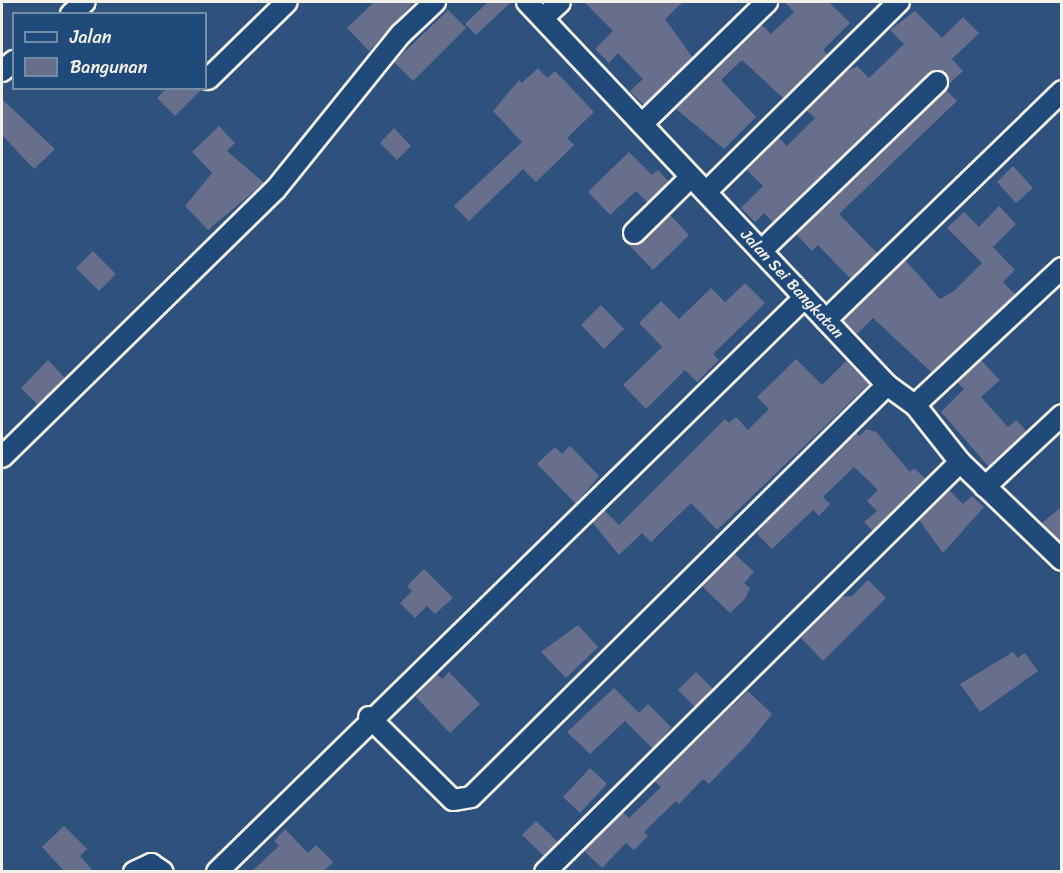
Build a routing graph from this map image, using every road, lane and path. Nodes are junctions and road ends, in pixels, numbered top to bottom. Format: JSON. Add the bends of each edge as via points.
{"nodes":[{"id":1,"x":85,"y":2,"type":"edge"},
{"id":2,"x":287,"y":2,"type":"edge"},
{"id":3,"x":435,"y":2,"type":"edge"},
{"id":4,"x":527,"y":2,"type":"edge"},
{"id":5,"x":560,"y":2,"type":"edge"},
{"id":6,"x":767,"y":2,"type":"edge"},
{"id":7,"x":898,"y":2,"type":"edge"},
{"id":8,"x":73,"y":12,"type":"edge"},
{"id":9,"x":543,"y":18,"type":"junction"},
{"id":10,"x":208,"y":79,"type":"dead end"},
{"id":11,"x":938,"y":82,"type":"dead end"},
{"id":12,"x":1062,"y":90,"type":"edge"},
{"id":13,"x":642,"y":124,"type":"junction"},
{"id":14,"x":691,"y":177,"type":"junction"},
{"id":15,"x":706,"y":192,"type":"junction"},
{"id":16,"x":634,"y":233,"type":"dead end"},
{"id":17,"x":761,"y":251,"type":"junction"},
{"id":18,"x":1062,"y":268,"type":"edge"},
{"id":19,"x":805,"y":297,"type":"junction"},
{"id":20,"x":826,"y":320,"type":"junction"},
{"id":21,"x":887,"y":385,"type":"junction"},
{"id":22,"x":915,"y":405,"type":"junction"},
{"id":23,"x":1062,"y":415,"type":"edge"},
{"id":24,"x":2,"y":458,"type":"edge"},
{"id":25,"x":960,"y":462,"type":"junction"},
{"id":26,"x":985,"y":487,"type":"junction"},
{"id":27,"x":1061,"y":558,"type":"edge"},
{"id":28,"x":369,"y":717,"type":"junction"},
{"id":29,"x":134,"y":872,"type":"edge"},
{"id":30,"x":163,"y":872,"type":"edge"},
{"id":31,"x":217,"y":872,"type":"edge"},
{"id":32,"x":545,"y":872,"type":"edge"}],
"edges":[{"from":1,"to":8,"type":"street"},
{"from":2,"to":10,"type":"street"},
{"from":3,"to":24,"type":"street","via":[[401,34],[275,190]]},
{"from":4,"to":9,"type":"street","name":"Jalan Sei Bangkatan"},
{"from":5,"to":9,"type":"street"},
{"from":6,"to":13,"type":"street"},
{"from":7,"to":15,"type":"street"},
{"from":9,"to":13,"type":"street","name":"Jalan Sei Bangkatan"},
{"from":11,"to":17,"type":"street"},
{"from":12,"to":20,"type":"street"},
{"from":13,"to":14,"type":"street","name":"Jalan Sei Bangkatan"},
{"from":14,"to":15,"type":"street","name":"Jalan Sei Bangkatan"},
{"from":14,"to":16,"type":"street"},
{"from":15,"to":17,"type":"street","name":"Jalan Sei Bangkatan"},
{"from":17,"to":19,"type":"street","name":"Jalan Sei Bangkatan"},
{"from":18,"to":22,"type":"street"},
{"from":19,"to":20,"type":"street","name":"Jalan Sei Bangkatan"},
{"from":19,"to":28,"type":"street"},
{"from":20,"to":21,"type":"street","name":"Jalan Sei Bangkatan"},
{"from":21,"to":22,"type":"street","name":"Jalan Sei Bangkatan"},
{"from":21,"to":28,"type":"street","via":[[471,797],[453,800]]},
{"from":22,"to":25,"type":"street","name":"Jalan Sei Bangkatan"},
{"from":23,"to":26,"type":"street"},
{"from":25,"to":26,"type":"street","name":"Jalan Sei Bangkatan"},
{"from":25,"to":32,"type":"street"},
{"from":26,"to":27,"type":"street","name":"Jalan Sei Bangkatan"},
{"from":28,"to":31,"type":"street"},
{"from":29,"to":30,"type":"street","via":[[150,864]]}]}
